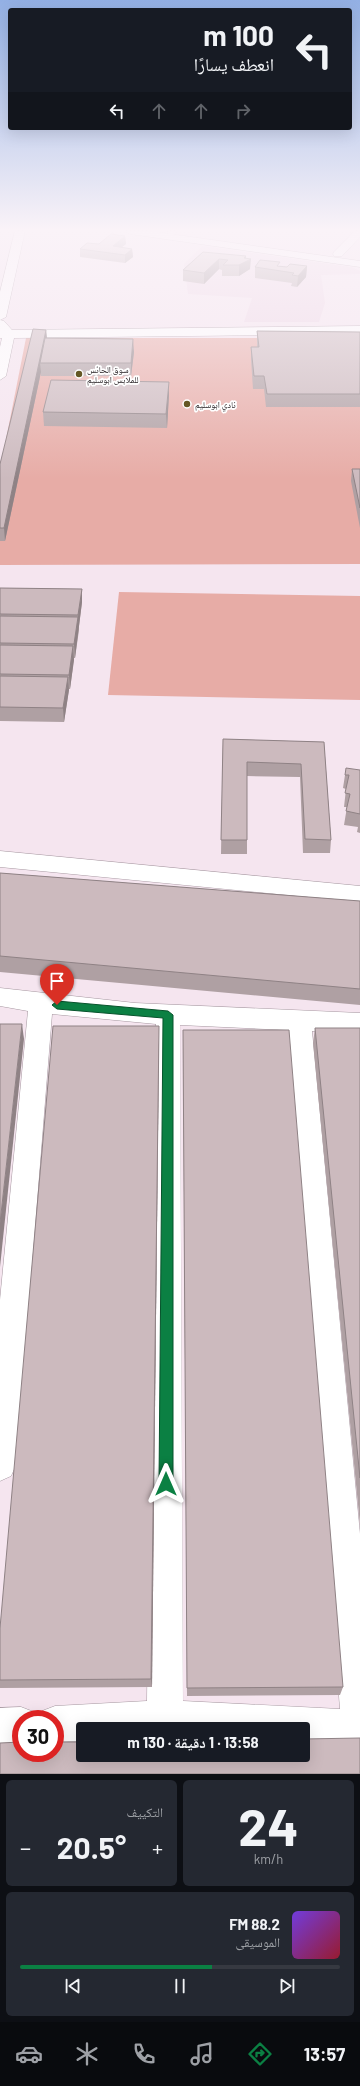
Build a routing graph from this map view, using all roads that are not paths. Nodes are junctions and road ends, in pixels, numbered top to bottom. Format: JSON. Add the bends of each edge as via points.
{"nodes":[{"id":1,"x":0,"y":324,"type":"edge"},
{"id":2,"x":360,"y":330,"type":"edge"},
{"id":3,"x":4,"y":334,"type":"edge"},
{"id":4,"x":0,"y":376,"type":"edge"},
{"id":5,"x":0,"y":860,"type":"edge"},
{"id":6,"x":360,"y":894,"type":"edge"},
{"id":7,"x":0,"y":997,"type":"edge"},
{"id":8,"x":41,"y":1004,"type":"junction"},
{"id":9,"x":168,"y":1015,"type":"junction"},
{"id":10,"x":299,"y":1020,"type":"junction"},
{"id":11,"x":360,"y":1023,"type":"edge"},
{"id":12,"x":0,"y":1464,"type":"edge"},
{"id":13,"x":165,"y":1719,"type":"junction"},
{"id":14,"x":64,"y":1724,"type":"edge"},
{"id":15,"x":12,"y":1725,"type":"edge"},
{"id":16,"x":0,"y":1726,"type":"edge"},
{"id":17,"x":360,"y":1728,"type":"edge"}],
"edges":[{"from":1,"to":3,"type":"street"},
{"from":2,"to":3,"type":"street"},
{"from":3,"to":4,"type":"street"},
{"from":5,"to":6,"type":"street"},
{"from":7,"to":8,"type":"street"},
{"from":8,"to":9,"type":"street"},
{"from":8,"to":12,"type":"street"},
{"from":9,"to":10,"type":"street"},
{"from":9,"to":13,"type":"street"},
{"from":10,"to":11,"type":"street"},
{"from":10,"to":17,"type":"street"},
{"from":13,"to":14,"type":"street"},
{"from":13,"to":17,"type":"street"},
{"from":15,"to":16,"type":"street"}]}
